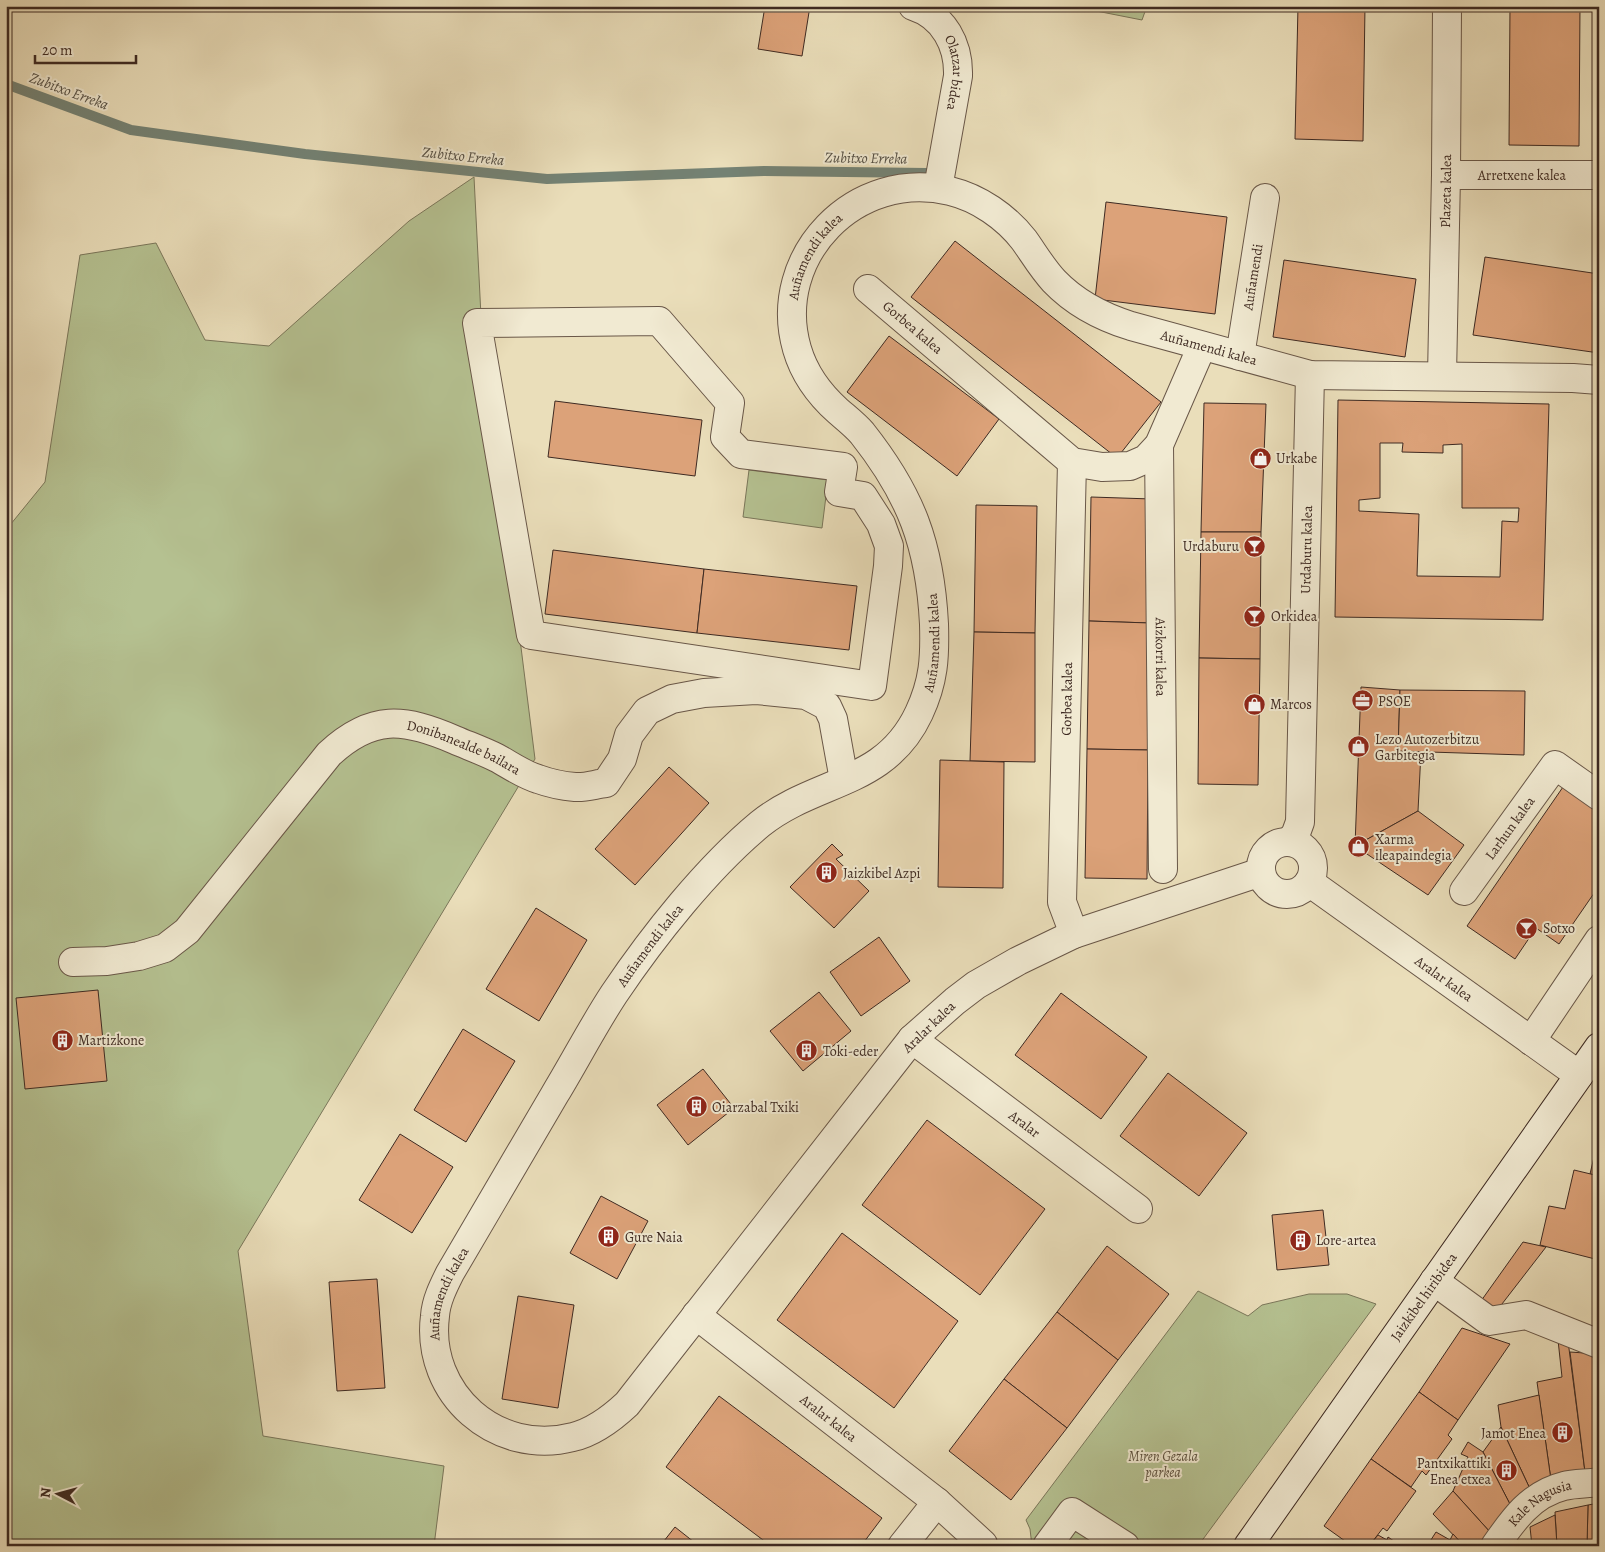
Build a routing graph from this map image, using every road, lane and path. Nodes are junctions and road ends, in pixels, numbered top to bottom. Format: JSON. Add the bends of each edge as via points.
{"nodes":[{"id":1,"x":913,"y":6,"type":"edge"},
{"id":2,"x":1447,"y":6,"type":"edge"},
{"id":3,"x":1446,"y":175,"type":"junction"},
{"id":4,"x":1599,"y":175,"type":"edge"},
{"id":5,"x":938,"y":188,"type":"junction"},
{"id":6,"x":1266,"y":198,"type":"dead end"},
{"id":7,"x":868,"y":289,"type":"dead end"},
{"id":8,"x":1202,"y":346,"type":"junction"},
{"id":9,"x":1240,"y":356,"type":"junction"},
{"id":10,"x":1310,"y":375,"type":"junction"},
{"id":11,"x":1442,"y":376,"type":"junction"},
{"id":12,"x":1599,"y":380,"type":"edge"},
{"id":13,"x":1159,"y":445,"type":"junction"},
{"id":14,"x":1072,"y":462,"type":"junction"},
{"id":15,"x":872,"y":686,"type":"joint"},
{"id":16,"x":844,"y":780,"type":"junction"},
{"id":17,"x":1599,"y":796,"type":"edge"},
{"id":18,"x":1290,"y":842,"type":"junction"},
{"id":19,"x":1163,"y":869,"type":"dead end"},
{"id":20,"x":1261,"y":872,"type":"junction"},
{"id":21,"x":1309,"y":882,"type":"junction"},
{"id":22,"x":1464,"y":890,"type":"dead end"},
{"id":23,"x":1074,"y":934,"type":"junction"},
{"id":24,"x":1599,"y":940,"type":"edge"},
{"id":25,"x":73,"y":962,"type":"dead end"},
{"id":26,"x":912,"y":1039,"type":"junction"},
{"id":27,"x":1531,"y":1041,"type":"junction"},
{"id":28,"x":1599,"y":1047,"type":"edge"},
{"id":29,"x":1579,"y":1075,"type":"junction"},
{"id":30,"x":1138,"y":1209,"type":"dead end"},
{"id":31,"x":1434,"y":1281,"type":"junction"},
{"id":32,"x":696,"y":1314,"type":"junction"},
{"id":33,"x":1599,"y":1344,"type":"edge"},
{"id":34,"x":474,"y":1416,"type":"joint"},
{"id":35,"x":1599,"y":1482,"type":"edge"},
{"id":36,"x":937,"y":1502,"type":"junction"},
{"id":37,"x":982,"y":1544,"type":"dead end"},
{"id":38,"x":902,"y":1546,"type":"edge"},
{"id":39,"x":1046,"y":1546,"type":"edge"},
{"id":40,"x":1125,"y":1546,"type":"edge"},
{"id":41,"x":1248,"y":1546,"type":"edge"},
{"id":42,"x":1495,"y":1546,"type":"edge"}],
"edges":[{"from":1,"to":5,"type":"street","name":"Olatzar bidea","via":[[941,24],[950,35],[959,62]]},
{"from":2,"to":3,"type":"street","name":"Plazeta kalea"},
{"from":3,"to":4,"type":"street","name":"Arretxene kalea"},
{"from":3,"to":11,"type":"street","name":"Plazeta kalea"},
{"from":5,"to":8,"type":"street","name":"Auñamendi kalea","via":[[977,201],[998,214],[1025,241],[1055,282],[1092,311]]},
{"from":5,"to":16,"type":"street","name":"Auñamendi kalea","via":[[906,187],[882,192],[839,215],[821,232],[808,253],[798,275],[793,299],[792,324],[806,371],[819,392],[860,430],[896,481],[920,534],[932,590],[935,656],[932,676],[918,716],[899,746],[859,775]]},
{"from":6,"to":9,"type":"street","name":"Auñamendi"},
{"from":7,"to":14,"type":"street","name":"Gorbea kalea"},
{"from":8,"to":9,"type":"street","name":"Auñamendi kalea"},
{"from":8,"to":13,"type":"street"},
{"from":9,"to":10,"type":"street","name":"Auñamendi kalea"},
{"from":10,"to":11,"type":"street","name":"Auñamendi kalea"},
{"from":10,"to":18,"type":"street","name":"Urdaburu kalea","via":[[1300,822]]},
{"from":11,"to":12,"type":"street","name":"Auñamendi kalea"},
{"from":13,"to":14,"type":"street","via":[[1146,459],[1130,466],[1102,467]]},
{"from":13,"to":19,"type":"street","name":"Aizkorri kalea"},
{"from":14,"to":23,"type":"street","name":"Gorbea kalea","via":[[1062,902]]},
{"from":15,"to":15,"type":"street","via":[[531,634],[477,323],[659,321],[730,403],[725,437],[741,454],[842,467],[839,492],[863,496],[881,524],[889,546]]},
{"from":16,"to":25,"type":"street","name":"Donibanealde bailara","via":[[833,719],[827,706],[806,695],[756,690],[704,693],[672,699],[647,711],[629,735],[622,760],[606,783],[576,787],[536,779],[491,755],[429,729],[412,724],[376,725],[358,732],[329,754],[187,931],[165,948],[140,956]]},
{"from":16,"to":34,"type":"street","name":"Auñamendi kalea","via":[[762,822],[709,872],[659,932],[614,995],[450,1273],[440,1294],[434,1338],[446,1381]]},
{"from":17,"to":22,"type":"street","name":"Larhun kalea","via":[[1555,765]]},
{"from":18,"to":20,"type":"street","via":[[1274,845],[1268,850],[1263,856]]},
{"from":18,"to":21,"type":"street","via":[[1305,849],[1311,857],[1313,874]]},
{"from":20,"to":21,"type":"street","via":[[1263,881],[1277,893],[1295,893]]},
{"from":20,"to":23,"type":"street","name":"Aralar kalea"},
{"from":21,"to":27,"type":"street","name":"Aralar kalea"},
{"from":23,"to":26,"type":"street","name":"Aralar kalea","via":[[976,985]]},
{"from":24,"to":27,"type":"street"},
{"from":26,"to":30,"type":"street","name":"Aralar"},
{"from":26,"to":32,"type":"street","name":"Aralar kalea"},
{"from":27,"to":29,"type":"street","name":"Aralar kalea"},
{"from":28,"to":29,"type":"street","name":"Jaizkibel hiribidea"},
{"from":29,"to":31,"type":"street","name":"Jaizkibel hiribidea"},
{"from":31,"to":33,"type":"street","via":[[1489,1321],[1526,1315]]},
{"from":31,"to":41,"type":"street","name":"Jaizkibel hiribidea"},
{"from":32,"to":34,"type":"street","name":"Aralar kalea","via":[[627,1404],[594,1430],[553,1441],[532,1441],[491,1428]]},
{"from":32,"to":36,"type":"street","name":"Aralar kalea"},
{"from":35,"to":42,"type":"street","name":"Kale Nagusia","via":[[1564,1485],[1544,1494],[1512,1520]]},
{"from":36,"to":37,"type":"street","name":"Aralar kalea"},
{"from":36,"to":38,"type":"street"},
{"from":39,"to":40,"type":"street","via":[[1072,1512]]}]}
